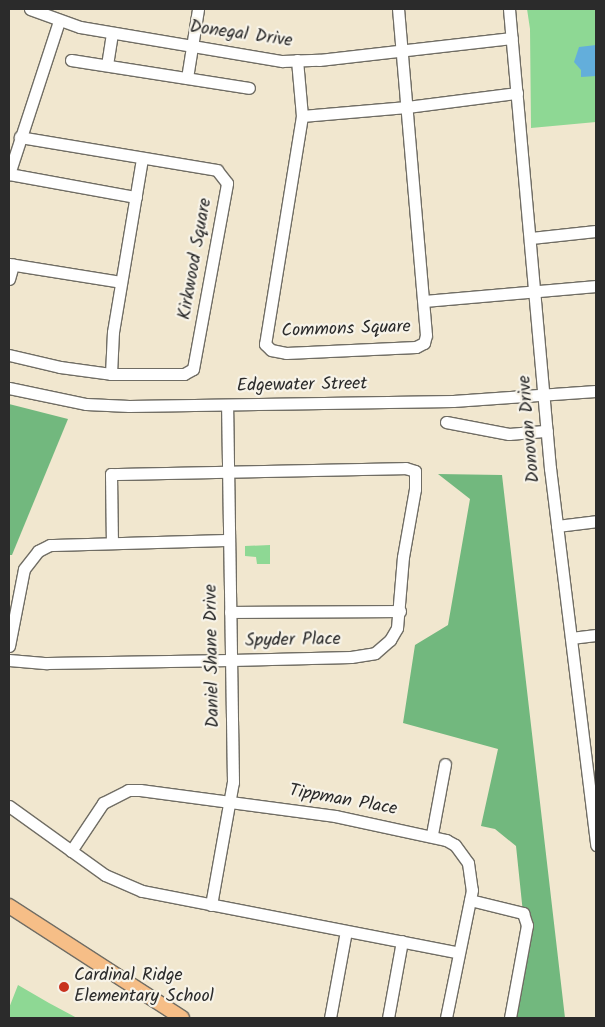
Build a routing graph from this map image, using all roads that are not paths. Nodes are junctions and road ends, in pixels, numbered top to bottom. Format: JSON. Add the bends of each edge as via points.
{"nodes":[{"id":1,"x":30,"y":9,"type":"edge"},
{"id":2,"x":198,"y":9,"type":"edge"},
{"id":3,"x":398,"y":9,"type":"edge"},
{"id":4,"x":509,"y":9,"type":"edge"},
{"id":5,"x":59,"y":21,"type":"junction"},
{"id":6,"x":112,"y":33,"type":"junction"},
{"id":7,"x":512,"y":38,"type":"junction"},
{"id":8,"x":191,"y":46,"type":"junction"},
{"id":9,"x":402,"y":51,"type":"junction"},
{"id":10,"x":71,"y":60,"type":"dead end"},
{"id":11,"x":297,"y":60,"type":"junction"},
{"id":12,"x":107,"y":65,"type":"junction"},
{"id":13,"x":187,"y":78,"type":"junction"},
{"id":14,"x":249,"y":88,"type":"dead end"},
{"id":15,"x":517,"y":93,"type":"junction"},
{"id":16,"x":407,"y":107,"type":"junction"},
{"id":17,"x":302,"y":116,"type":"junction"},
{"id":18,"x":20,"y":137,"type":"junction"},
{"id":19,"x":142,"y":158,"type":"junction"},
{"id":20,"x":9,"y":174,"type":"edge"},
{"id":21,"x":136,"y":197,"type":"junction"},
{"id":22,"x":596,"y":231,"type":"edge"},
{"id":23,"x":531,"y":238,"type":"junction"},
{"id":24,"x":11,"y":265,"type":"edge"},
{"id":25,"x":9,"y":279,"type":"edge"},
{"id":26,"x":121,"y":282,"type":"junction"},
{"id":27,"x":596,"y":286,"type":"edge"},
{"id":28,"x":535,"y":291,"type":"junction"},
{"id":29,"x":424,"y":301,"type":"junction"},
{"id":30,"x":9,"y":355,"type":"edge"},
{"id":31,"x":111,"y":374,"type":"junction"},
{"id":32,"x":9,"y":388,"type":"edge"},
{"id":33,"x":596,"y":391,"type":"edge"},
{"id":34,"x":544,"y":396,"type":"junction"},
{"id":35,"x":227,"y":404,"type":"junction"},
{"id":36,"x":446,"y":422,"type":"dead end"},
{"id":37,"x":547,"y":431,"type":"junction"},
{"id":38,"x":228,"y":472,"type":"junction"},
{"id":39,"x":596,"y":521,"type":"edge"},
{"id":40,"x":557,"y":526,"type":"junction"},
{"id":41,"x":229,"y":540,"type":"junction"},
{"id":42,"x":112,"y":542,"type":"junction"},
{"id":43,"x":400,"y":610,"type":"junction"},
{"id":44,"x":230,"y":612,"type":"junction"},
{"id":45,"x":596,"y":635,"type":"edge"},
{"id":46,"x":571,"y":638,"type":"junction"},
{"id":47,"x":9,"y":646,"type":"edge"},
{"id":48,"x":9,"y":660,"type":"edge"},
{"id":49,"x":231,"y":660,"type":"junction"},
{"id":50,"x":445,"y":764,"type":"dead end"},
{"id":51,"x":230,"y":801,"type":"junction"},
{"id":52,"x":9,"y":806,"type":"edge"},
{"id":53,"x":595,"y":829,"type":"edge"},
{"id":54,"x":432,"y":834,"type":"junction"},
{"id":55,"x":596,"y":845,"type":"edge"},
{"id":56,"x":71,"y":851,"type":"junction"},
{"id":57,"x":470,"y":900,"type":"junction"},
{"id":58,"x":211,"y":905,"type":"junction"},
{"id":59,"x":9,"y":906,"type":"edge"},
{"id":60,"x":346,"y":930,"type":"junction"},
{"id":61,"x":402,"y":941,"type":"junction"},
{"id":62,"x":457,"y":952,"type":"junction"},
{"id":63,"x":182,"y":1018,"type":"edge"},
{"id":64,"x":330,"y":1018,"type":"edge"},
{"id":65,"x":388,"y":1018,"type":"edge"},
{"id":66,"x":446,"y":1018,"type":"edge"},
{"id":67,"x":510,"y":1018,"type":"edge"}],
"edges":[{"from":1,"to":5,"type":"street","name":"Donegal Drive"},
{"from":2,"to":8,"type":"street"},
{"from":3,"to":9,"type":"street","name":"Commons Square"},
{"from":4,"to":7,"type":"street","name":"Donovan Drive"},
{"from":5,"to":6,"type":"street","name":"Donegal Drive"},
{"from":5,"to":18,"type":"street"},
{"from":6,"to":8,"type":"street","name":"Donegal Drive"},
{"from":6,"to":12,"type":"street"},
{"from":7,"to":9,"type":"street","name":"Donegal Drive"},
{"from":7,"to":15,"type":"street","name":"Donovan Drive"},
{"from":8,"to":11,"type":"street","name":"Donegal Drive"},
{"from":8,"to":13,"type":"street"},
{"from":9,"to":11,"type":"street","name":"Donegal Drive"},
{"from":9,"to":16,"type":"street","name":"Commons Square"},
{"from":10,"to":12,"type":"street"},
{"from":11,"to":17,"type":"street","name":"Commons Square"},
{"from":12,"to":13,"type":"street"},
{"from":13,"to":14,"type":"street"},
{"from":15,"to":16,"type":"street"},
{"from":15,"to":23,"type":"street","name":"Donovan Drive"},
{"from":16,"to":17,"type":"street"},
{"from":16,"to":29,"type":"street","name":"Commons Square"},
{"from":17,"to":29,"type":"street","name":"Commons Square","via":[[265,344],[271,350],[286,353],[416,347],[424,343],[426,336]]},
{"from":18,"to":19,"type":"street","name":"Kirkwood Square"},
{"from":18,"to":20,"type":"street"},
{"from":19,"to":21,"type":"street"},
{"from":19,"to":31,"type":"street","name":"Kirkwood Square","via":[[217,170],[225,177],[227,187],[196,365],[184,374]]},
{"from":20,"to":21,"type":"street"},
{"from":21,"to":26,"type":"street"},
{"from":22,"to":23,"type":"street"},
{"from":23,"to":28,"type":"street","name":"Donovan Drive"},
{"from":24,"to":25,"type":"street"},
{"from":24,"to":26,"type":"street"},
{"from":26,"to":31,"type":"street"},
{"from":27,"to":28,"type":"street"},
{"from":28,"to":29,"type":"street"},
{"from":28,"to":34,"type":"street","name":"Donovan Drive"},
{"from":30,"to":31,"type":"street","name":"Kirkwood Square"},
{"from":32,"to":35,"type":"street","name":"Edgewater Street","via":[[61,400],[112,406]]},
{"from":33,"to":34,"type":"street","name":"Edgewater Street"},
{"from":34,"to":35,"type":"street","name":"Edgewater Street","via":[[453,401]]},
{"from":34,"to":37,"type":"street","name":"Donovan Drive"},
{"from":35,"to":38,"type":"street","name":"Daniel Shane Drive"},
{"from":36,"to":37,"type":"street","via":[[509,434]]},
{"from":37,"to":40,"type":"street","name":"Donovan Drive"},
{"from":38,"to":41,"type":"street","name":"Daniel Shane Drive"},
{"from":38,"to":42,"type":"street","via":[[111,474]]},
{"from":38,"to":43,"type":"street","name":"Spyder Place","via":[[405,468],[415,471],[403,557]]},
{"from":39,"to":40,"type":"street"},
{"from":40,"to":46,"type":"street","name":"Donovan Drive"},
{"from":41,"to":42,"type":"street"},
{"from":41,"to":44,"type":"street","name":"Daniel Shane Drive"},
{"from":42,"to":47,"type":"street","via":[[61,543],[38,552],[24,569],[20,581]]},
{"from":43,"to":44,"type":"street"},
{"from":43,"to":49,"type":"street","name":"Spyder Place","via":[[394,635],[375,653],[351,657]]},
{"from":44,"to":49,"type":"street","name":"Daniel Shane Drive"},
{"from":45,"to":46,"type":"street"},
{"from":46,"to":53,"type":"street","name":"Donovan Drive"},
{"from":48,"to":49,"type":"street","name":"Spyder Place"},
{"from":49,"to":51,"type":"street","name":"Daniel Shane Drive","via":[[233,782]]},
{"from":50,"to":54,"type":"street"},
{"from":51,"to":54,"type":"street","name":"Tippman Place"},
{"from":51,"to":56,"type":"street","name":"Tippman Place","via":[[128,790],[103,803]]},
{"from":51,"to":58,"type":"street","name":"Daniel Shane Drive"},
{"from":52,"to":56,"type":"street"},
{"from":53,"to":55,"type":"street","name":"Donovan Drive"},
{"from":54,"to":57,"type":"street","name":"Tippman Place","via":[[455,845],[463,853],[472,878]]},
{"from":56,"to":58,"type":"street","via":[[126,885]]},
{"from":57,"to":62,"type":"street","name":"Tippman Place"},
{"from":57,"to":67,"type":"street","via":[[523,913],[527,925]]},
{"from":58,"to":60,"type":"street"},
{"from":59,"to":63,"type":"main road"},
{"from":60,"to":61,"type":"street"},
{"from":60,"to":64,"type":"street"},
{"from":61,"to":62,"type":"street"},
{"from":61,"to":65,"type":"street"},
{"from":62,"to":66,"type":"street","name":"Tippman Place"}]}
